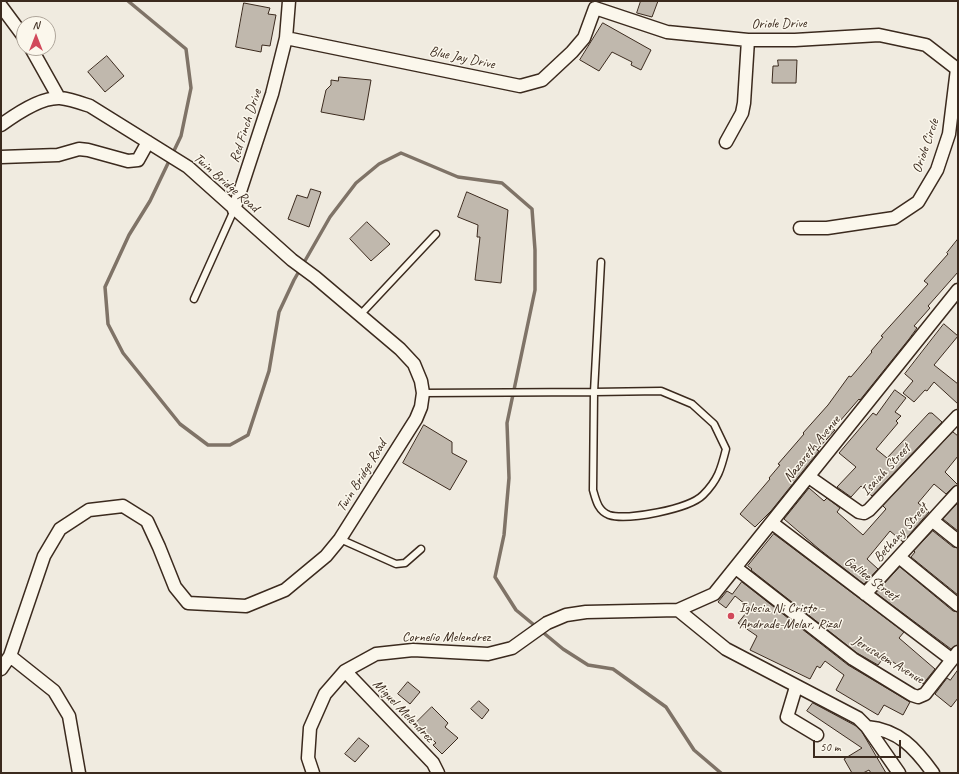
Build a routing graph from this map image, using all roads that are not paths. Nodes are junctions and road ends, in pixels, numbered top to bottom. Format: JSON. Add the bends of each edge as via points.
{"nodes":[{"id":1,"x":289,"y":1,"type":"edge"},
{"id":2,"x":594,"y":4,"type":"edge"},
{"id":3,"x":1,"y":6,"type":"edge"},
{"id":4,"x":16,"y":26,"type":"edge"},
{"id":5,"x":286,"y":38,"type":"junction"},
{"id":6,"x":748,"y":40,"type":"junction"},
{"id":7,"x":35,"y":56,"type":"edge"},
{"id":8,"x":958,"y":69,"type":"edge"},
{"id":9,"x":59,"y":98,"type":"junction"},
{"id":10,"x":1,"y":125,"type":"edge"},
{"id":11,"x":726,"y":142,"type":"dead end"},
{"id":12,"x":150,"y":144,"type":"junction"},
{"id":13,"x":1,"y":158,"type":"edge"},
{"id":14,"x":234,"y":210,"type":"junction"},
{"id":15,"x":800,"y":228,"type":"dead end"},
{"id":16,"x":436,"y":234,"type":"dead end"},
{"id":17,"x":601,"y":262,"type":"dead end"},
{"id":18,"x":958,"y":290,"type":"edge"},
{"id":19,"x":194,"y":299,"type":"dead end"},
{"id":20,"x":360,"y":315,"type":"junction"},
{"id":21,"x":594,"y":392,"type":"junction"},
{"id":22,"x":423,"y":393,"type":"junction"},
{"id":23,"x":958,"y":416,"type":"edge"},
{"id":24,"x":809,"y":477,"type":"junction"},
{"id":25,"x":958,"y":492,"type":"edge"},
{"id":26,"x":933,"y":520,"type":"junction"},
{"id":27,"x":772,"y":523,"type":"junction"},
{"id":28,"x":340,"y":539,"type":"junction"},
{"id":29,"x":958,"y":541,"type":"edge"},
{"id":30,"x":422,"y":549,"type":"dead end"},
{"id":31,"x":899,"y":557,"type":"junction"},
{"id":32,"x":736,"y":568,"type":"junction"},
{"id":33,"x":865,"y":594,"type":"junction"},
{"id":34,"x":958,"y":605,"type":"edge"},
{"id":35,"x":678,"y":610,"type":"junction"},
{"id":36,"x":955,"y":655,"type":"edge"},
{"id":37,"x":10,"y":656,"type":"junction"},
{"id":38,"x":1,"y":669,"type":"edge"},
{"id":39,"x":345,"y":671,"type":"junction"},
{"id":40,"x":796,"y":687,"type":"junction"},
{"id":41,"x":867,"y":727,"type":"junction"},
{"id":42,"x":817,"y":735,"type":"dead end"},
{"id":43,"x":79,"y":773,"type":"edge"},
{"id":44,"x":313,"y":773,"type":"edge"},
{"id":45,"x":438,"y":773,"type":"edge"},
{"id":46,"x":899,"y":773,"type":"edge"},
{"id":47,"x":933,"y":773,"type":"edge"}],
"edges":[{"from":1,"to":5,"type":"street","name":"Red Finch Drive"},
{"from":2,"to":5,"type":"street","name":"Blue Jay Drive","via":[[584,38],[572,52],[542,80],[520,86]]},
{"from":2,"to":6,"type":"street","name":"Oriole Drive","via":[[667,32]]},
{"from":3,"to":4,"type":"street"},
{"from":5,"to":14,"type":"street","name":"Red Finch Drive","via":[[272,94]]},
{"from":6,"to":8,"type":"street","name":"Oriole Drive","via":[[878,35],[926,45]]},
{"from":6,"to":11,"type":"street","via":[[742,113]]},
{"from":7,"to":9,"type":"street"},
{"from":8,"to":15,"type":"street","name":"Oriole Circle","via":[[949,134],[937,170],[918,202],[894,218],[827,228]]},
{"from":9,"to":10,"type":"street","via":[[38,104]]},
{"from":9,"to":12,"type":"street","name":"Twin Bridge Road","via":[[90,106]]},
{"from":12,"to":13,"type":"street","via":[[138,160],[128,161],[88,150],[46,156]]},
{"from":12,"to":14,"type":"street","name":"Twin Bridge Road","via":[[188,167]]},
{"from":14,"to":19,"type":"lane","name":"Red Finch Drive"},
{"from":14,"to":20,"type":"street","name":"Twin Bridge Road"},
{"from":16,"to":20,"type":"lane"},
{"from":17,"to":21,"type":"lane"},
{"from":18,"to":24,"type":"street","name":"Nazareth Avenue"},
{"from":20,"to":22,"type":"street","name":"Twin Bridge Road","via":[[414,364],[422,381]]},
{"from":21,"to":21,"type":"lane","via":[[661,391],[692,404],[714,424],[726,449],[720,475],[702,496],[675,509],[626,517],[608,515],[596,504],[594,490]]},
{"from":21,"to":22,"type":"lane"},
{"from":22,"to":28,"type":"street","name":"Twin Bridge Road","via":[[416,419]]},
{"from":23,"to":24,"type":"street","name":"Isaiah Street","via":[[864,513]]},
{"from":24,"to":27,"type":"street","name":"Nazareth Avenue"},
{"from":25,"to":26,"type":"street","name":"Bethany Street"},
{"from":26,"to":29,"type":"street"},
{"from":26,"to":31,"type":"street","name":"Bethany Street"},
{"from":27,"to":32,"type":"street","name":"Nazareth Avenue"},
{"from":27,"to":33,"type":"street","name":"Galilee Street"},
{"from":28,"to":30,"type":"lane","via":[[396,564],[405,563]]},
{"from":28,"to":37,"type":"street","name":"Twin Bridge Road","via":[[326,556],[285,590],[246,606],[188,603],[175,587],[147,521],[123,506],[89,510],[60,528],[44,556]]},
{"from":31,"to":33,"type":"street","name":"Bethany Street"},
{"from":31,"to":34,"type":"street"},
{"from":32,"to":35,"type":"street","name":"Nazareth Avenue","via":[[714,594]]},
{"from":32,"to":36,"type":"street","name":"Jerusalem Avenue","via":[[853,659],[912,695],[918,697],[925,694]]},
{"from":33,"to":36,"type":"street","name":"Galilee Street"},
{"from":35,"to":39,"type":"street","name":"Cornelio Melendrez","via":[[586,612],[566,615],[547,624],[512,648],[488,654],[413,650],[376,654]]},
{"from":35,"to":40,"type":"street","via":[[726,649]]},
{"from":37,"to":38,"type":"street","name":"Twin Bridge Road"},
{"from":37,"to":43,"type":"street","via":[[54,691],[69,716]]},
{"from":39,"to":44,"type":"street","name":"Cornelio Melendrez","via":[[325,694],[310,728],[308,758]]},
{"from":39,"to":45,"type":"street","name":"Miguel Melendrez","via":[[433,763]]},
{"from":40,"to":41,"type":"street","via":[[858,718]]},
{"from":40,"to":42,"type":"street","via":[[787,717]]},
{"from":41,"to":46,"type":"street"},
{"from":41,"to":47,"type":"street","via":[[878,728],[901,737]]}]}
